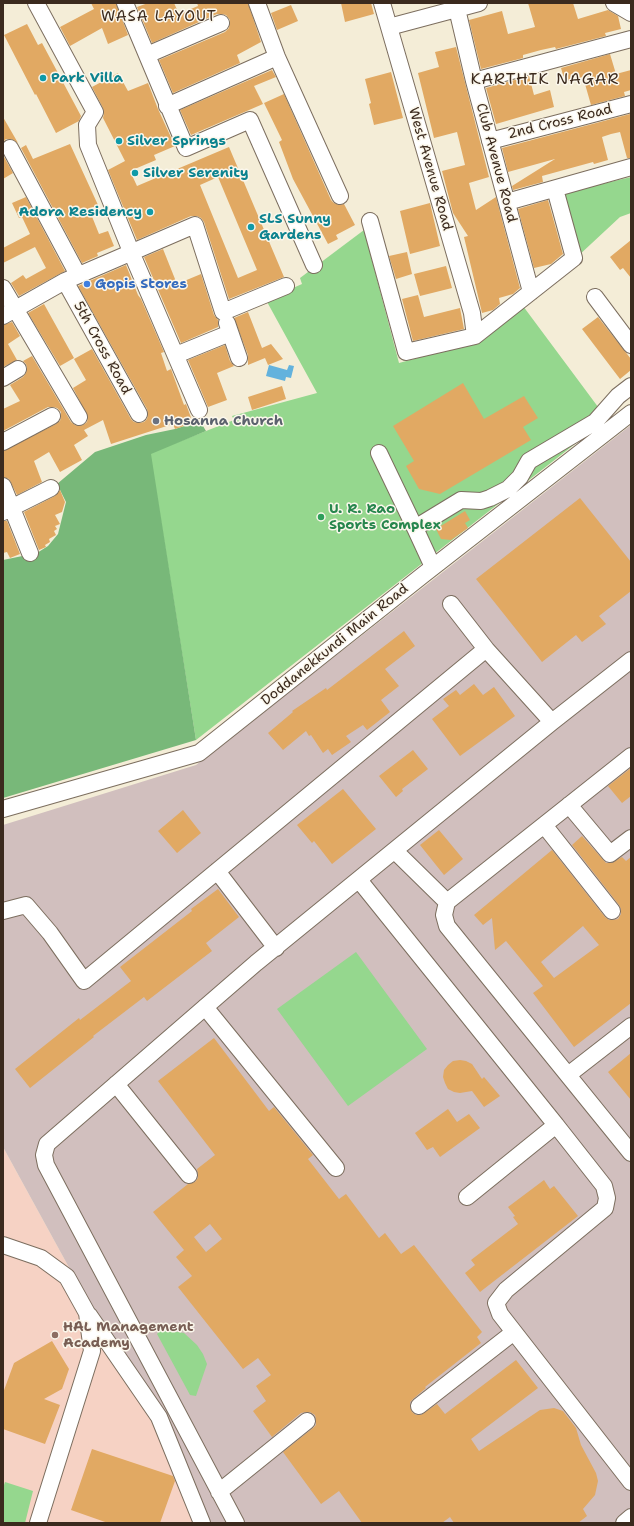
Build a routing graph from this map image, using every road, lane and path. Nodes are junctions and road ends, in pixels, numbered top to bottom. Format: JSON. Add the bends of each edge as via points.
{"nodes":[{"id":1,"x":36,"y":3,"type":"edge"},
{"id":2,"x":382,"y":3,"type":"edge"},
{"id":3,"x":479,"y":3,"type":"edge"},
{"id":4,"x":614,"y":3,"type":"edge"},
{"id":5,"x":129,"y":4,"type":"edge"},
{"id":6,"x":261,"y":4,"type":"edge"},
{"id":7,"x":457,"y":9,"type":"junction"},
{"id":8,"x":631,"y":13,"type":"edge"},
{"id":9,"x":220,"y":23,"type":"dead end"},
{"id":10,"x":389,"y":27,"type":"junction"},
{"id":11,"x":631,"y":40,"type":"edge"},
{"id":12,"x":147,"y":56,"type":"junction"},
{"id":13,"x":277,"y":57,"type":"junction"},
{"id":14,"x":474,"y":81,"type":"junction"},
{"id":15,"x":631,"y":104,"type":"edge"},
{"id":16,"x":168,"y":106,"type":"junction"},
{"id":17,"x":490,"y":140,"type":"junction"},
{"id":18,"x":10,"y":148,"type":"dead end"},
{"id":19,"x":631,"y":167,"type":"edge"},
{"id":20,"x":555,"y":188,"type":"junction"},
{"id":21,"x":340,"y":196,"type":"dead end"},
{"id":22,"x":507,"y":202,"type":"junction"},
{"id":23,"x":370,"y":221,"type":"dead end"},
{"id":24,"x":132,"y":254,"type":"junction"},
{"id":25,"x":314,"y":265,"type":"dead end"},
{"id":26,"x":72,"y":278,"type":"junction"},
{"id":27,"x":286,"y":286,"type":"dead end"},
{"id":28,"x":3,"y":288,"type":"edge"},
{"id":29,"x":531,"y":292,"type":"junction"},
{"id":30,"x":595,"y":297,"type":"dead end"},
{"id":31,"x":223,"y":312,"type":"junction"},
{"id":32,"x":9,"y":313,"type":"edge"},
{"id":33,"x":230,"y":333,"type":"junction"},
{"id":34,"x":475,"y":336,"type":"junction"},
{"id":35,"x":631,"y":345,"type":"edge"},
{"id":36,"x":176,"y":355,"type":"junction"},
{"id":37,"x":239,"y":358,"type":"dead end"},
{"id":38,"x":18,"y":369,"type":"dead end"},
{"id":39,"x":3,"y":378,"type":"edge"},
{"id":40,"x":631,"y":386,"type":"edge"},
{"id":41,"x":199,"y":410,"type":"dead end"},
{"id":42,"x":631,"y":413,"type":"edge"},
{"id":43,"x":139,"y":414,"type":"dead end"},
{"id":44,"x":52,"y":416,"type":"dead end"},
{"id":45,"x":79,"y":417,"type":"dead end"},
{"id":46,"x":3,"y":442,"type":"edge"},
{"id":47,"x":379,"y":452,"type":"dead end"},
{"id":48,"x":3,"y":486,"type":"edge"},
{"id":49,"x":51,"y":488,"type":"dead end"},
{"id":50,"x":7,"y":510,"type":"edge"},
{"id":51,"x":415,"y":528,"type":"junction"},
{"id":52,"x":30,"y":552,"type":"dead end"},
{"id":53,"x":433,"y":567,"type":"junction"},
{"id":54,"x":451,"y":604,"type":"dead end"},
{"id":55,"x":486,"y":649,"type":"junction"},
{"id":56,"x":631,"y":660,"type":"edge"},
{"id":57,"x":552,"y":722,"type":"junction"},
{"id":58,"x":631,"y":756,"type":"edge"},
{"id":59,"x":568,"y":805,"type":"junction"},
{"id":60,"x":3,"y":809,"type":"edge"},
{"id":61,"x":544,"y":825,"type":"junction"},
{"id":62,"x":631,"y":838,"type":"edge"},
{"id":63,"x":395,"y":851,"type":"junction"},
{"id":64,"x":217,"y":871,"type":"junction"},
{"id":65,"x":359,"y":880,"type":"junction"},
{"id":66,"x":447,"y":902,"type":"junction"},
{"id":67,"x":3,"y":911,"type":"edge"},
{"id":68,"x":612,"y":911,"type":"dead end"},
{"id":69,"x":276,"y":948,"type":"junction"},
{"id":70,"x":205,"y":1007,"type":"junction"},
{"id":71,"x":631,"y":1026,"type":"edge"},
{"id":72,"x":568,"y":1075,"type":"junction"},
{"id":73,"x":116,"y":1084,"type":"junction"},
{"id":74,"x":556,"y":1125,"type":"junction"},
{"id":75,"x":631,"y":1152,"type":"edge"},
{"id":76,"x":336,"y":1168,"type":"dead end"},
{"id":77,"x":189,"y":1175,"type":"dead end"},
{"id":78,"x":467,"y":1197,"type":"dead end"},
{"id":79,"x":3,"y":1245,"type":"edge"},
{"id":80,"x":87,"y":1313,"type":"junction"},
{"id":81,"x":514,"y":1332,"type":"junction"},
{"id":82,"x":419,"y":1406,"type":"dead end"},
{"id":83,"x":307,"y":1421,"type":"dead end"},
{"id":84,"x":631,"y":1482,"type":"edge"},
{"id":85,"x":219,"y":1492,"type":"junction"},
{"id":86,"x":631,"y":1517,"type":"edge"},
{"id":87,"x":38,"y":1523,"type":"edge"},
{"id":88,"x":202,"y":1523,"type":"edge"},
{"id":89,"x":236,"y":1523,"type":"edge"},
{"id":90,"x":624,"y":1523,"type":"edge"}],
"edges":[{"from":1,"to":24,"type":"street","via":[[95,112],[87,124],[88,145]]},
{"from":2,"to":10,"type":"street","name":"West Avenue Road"},
{"from":3,"to":7,"type":"street"},
{"from":4,"to":8,"type":"street"},
{"from":5,"to":12,"type":"street"},
{"from":6,"to":13,"type":"street"},
{"from":7,"to":10,"type":"street"},
{"from":7,"to":14,"type":"street","name":"Club Avenue Road"},
{"from":9,"to":12,"type":"street"},
{"from":10,"to":34,"type":"street","name":"West Avenue Road","via":[[472,313]]},
{"from":11,"to":14,"type":"street"},
{"from":12,"to":16,"type":"street"},
{"from":13,"to":16,"type":"street"},
{"from":13,"to":21,"type":"street"},
{"from":14,"to":17,"type":"street","name":"Club Avenue Road"},
{"from":15,"to":17,"type":"street","name":"2nd Cross Road"},
{"from":16,"to":25,"type":"street","via":[[186,148],[250,120]]},
{"from":17,"to":22,"type":"street","name":"Club Avenue Road"},
{"from":18,"to":26,"type":"street","name":"5th Cross Road"},
{"from":19,"to":20,"type":"street"},
{"from":20,"to":22,"type":"street"},
{"from":20,"to":29,"type":"street","via":[[574,258]]},
{"from":22,"to":29,"type":"street","name":"Club Avenue Road"},
{"from":23,"to":34,"type":"street","via":[[406,352]]},
{"from":24,"to":26,"type":"street"},
{"from":24,"to":31,"type":"street","via":[[195,225]]},
{"from":24,"to":36,"type":"street"},
{"from":26,"to":32,"type":"street"},
{"from":26,"to":43,"type":"street","name":"5th Cross Road"},
{"from":27,"to":31,"type":"street"},
{"from":28,"to":32,"type":"street"},
{"from":29,"to":34,"type":"street"},
{"from":30,"to":35,"type":"street"},
{"from":31,"to":33,"type":"street"},
{"from":32,"to":45,"type":"street"},
{"from":33,"to":36,"type":"street"},
{"from":33,"to":37,"type":"street"},
{"from":36,"to":41,"type":"street"},
{"from":38,"to":39,"type":"street"},
{"from":40,"to":51,"type":"street","via":[[618,396],[596,422],[529,461],[520,477],[508,490],[481,501],[461,500]]},
{"from":42,"to":53,"type":"street","name":"Doddanekkundi Main Road"},
{"from":44,"to":46,"type":"street"},
{"from":47,"to":51,"type":"street"},
{"from":48,"to":50,"type":"street"},
{"from":49,"to":50,"type":"street"},
{"from":50,"to":52,"type":"street"},
{"from":51,"to":53,"type":"street"},
{"from":53,"to":60,"type":"street","name":"Doddanekkundi Main Road","via":[[199,753]]},
{"from":54,"to":55,"type":"street"},
{"from":55,"to":57,"type":"street"},
{"from":55,"to":64,"type":"street"},
{"from":56,"to":57,"type":"street"},
{"from":57,"to":63,"type":"street"},
{"from":58,"to":59,"type":"street"},
{"from":59,"to":61,"type":"street"},
{"from":59,"to":62,"type":"street","via":[[610,854]]},
{"from":61,"to":66,"type":"street"},
{"from":61,"to":68,"type":"street"},
{"from":63,"to":65,"type":"street"},
{"from":63,"to":66,"type":"street"},
{"from":64,"to":67,"type":"street","via":[[84,980],[50,932],[26,905]]},
{"from":64,"to":69,"type":"street"},
{"from":65,"to":69,"type":"street"},
{"from":65,"to":74,"type":"street"},
{"from":66,"to":72,"type":"street","via":[[444,914],[447,926]]},
{"from":69,"to":70,"type":"street"},
{"from":70,"to":73,"type":"street"},
{"from":70,"to":76,"type":"street"},
{"from":71,"to":72,"type":"street"},
{"from":72,"to":75,"type":"street"},
{"from":73,"to":77,"type":"street"},
{"from":73,"to":85,"type":"street","via":[[47,1144],[44,1155],[46,1165]]},
{"from":74,"to":78,"type":"street"},
{"from":74,"to":81,"type":"street","via":[[604,1186],[607,1198],[605,1208],[500,1297],[496,1304],[500,1314]]},
{"from":79,"to":80,"type":"street","via":[[41,1258],[67,1277]]},
{"from":80,"to":87,"type":"street","via":[[92,1351]]},
{"from":80,"to":88,"type":"street","via":[[159,1417]]},
{"from":81,"to":82,"type":"street"},
{"from":81,"to":84,"type":"street"},
{"from":83,"to":85,"type":"street"},
{"from":85,"to":89,"type":"street"},
{"from":86,"to":90,"type":"street"}]}
